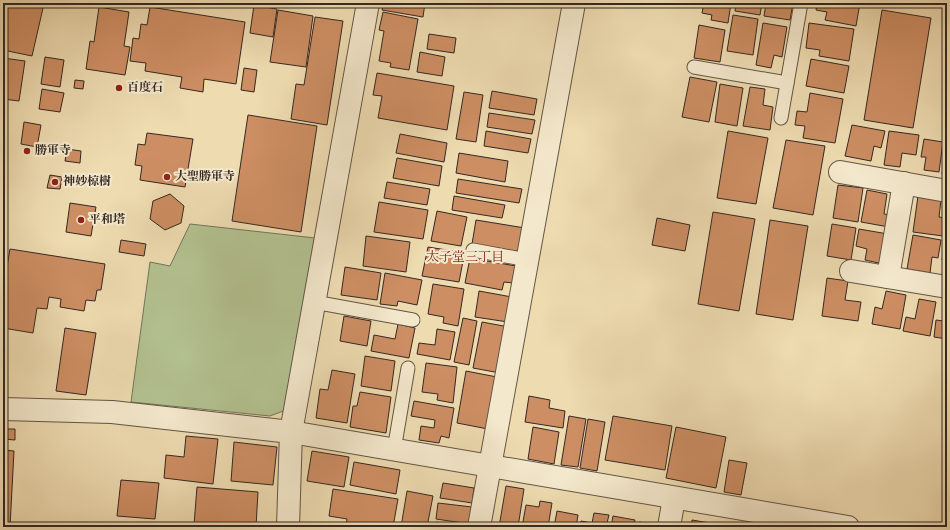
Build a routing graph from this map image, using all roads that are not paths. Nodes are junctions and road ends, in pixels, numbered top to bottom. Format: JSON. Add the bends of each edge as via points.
{"nodes":[{"id":1,"x":368,"y":3,"type":"edge"},
{"id":2,"x":574,"y":3,"type":"edge"},
{"id":3,"x":801,"y":3,"type":"edge"},
{"id":4,"x":694,"y":67,"type":"dead end"},
{"id":5,"x":787,"y":83,"type":"junction"},
{"id":6,"x":781,"y":118,"type":"dead end"},
{"id":7,"x":840,"y":172,"type":"dead end"},
{"id":8,"x":904,"y":183,"type":"junction"},
{"id":9,"x":947,"y":191,"type":"edge"},
{"id":10,"x":473,"y":250,"type":"dead end"},
{"id":11,"x":527,"y":260,"type":"junction"},
{"id":12,"x":851,"y":271,"type":"dead end"},
{"id":13,"x":888,"y":277,"type":"junction"},
{"id":14,"x":947,"y":287,"type":"edge"},
{"id":15,"x":314,"y":302,"type":"junction"},
{"id":16,"x":413,"y":320,"type":"dead end"},
{"id":17,"x":408,"y":368,"type":"dead end"},
{"id":18,"x":3,"y":409,"type":"edge"},
{"id":19,"x":291,"y":432,"type":"junction"},
{"id":20,"x":394,"y":450,"type":"junction"},
{"id":21,"x":489,"y":466,"type":"junction"},
{"id":22,"x":674,"y":498,"type":"junction"},
{"id":23,"x":840,"y":526,"type":"edge"},
{"id":24,"x":288,"y":527,"type":"edge"},
{"id":25,"x":479,"y":527,"type":"edge"},
{"id":26,"x":669,"y":527,"type":"edge"}],
"edges":[{"from":1,"to":15,"type":"street"},
{"from":2,"to":11,"type":"street"},
{"from":3,"to":5,"type":"lane"},
{"from":4,"to":5,"type":"lane"},
{"from":5,"to":6,"type":"lane"},
{"from":7,"to":8,"type":"street"},
{"from":8,"to":9,"type":"street"},
{"from":8,"to":13,"type":"street"},
{"from":10,"to":11,"type":"lane"},
{"from":11,"to":21,"type":"street"},
{"from":12,"to":13,"type":"street"},
{"from":13,"to":14,"type":"street"},
{"from":15,"to":16,"type":"lane"},
{"from":15,"to":19,"type":"street"},
{"from":17,"to":20,"type":"lane"},
{"from":18,"to":19,"type":"street","via":[[112,412]]},
{"from":19,"to":20,"type":"street"},
{"from":19,"to":24,"type":"street"},
{"from":20,"to":21,"type":"street"},
{"from":21,"to":22,"type":"street"},
{"from":21,"to":25,"type":"street"},
{"from":22,"to":23,"type":"street"},
{"from":22,"to":26,"type":"street"}]}
